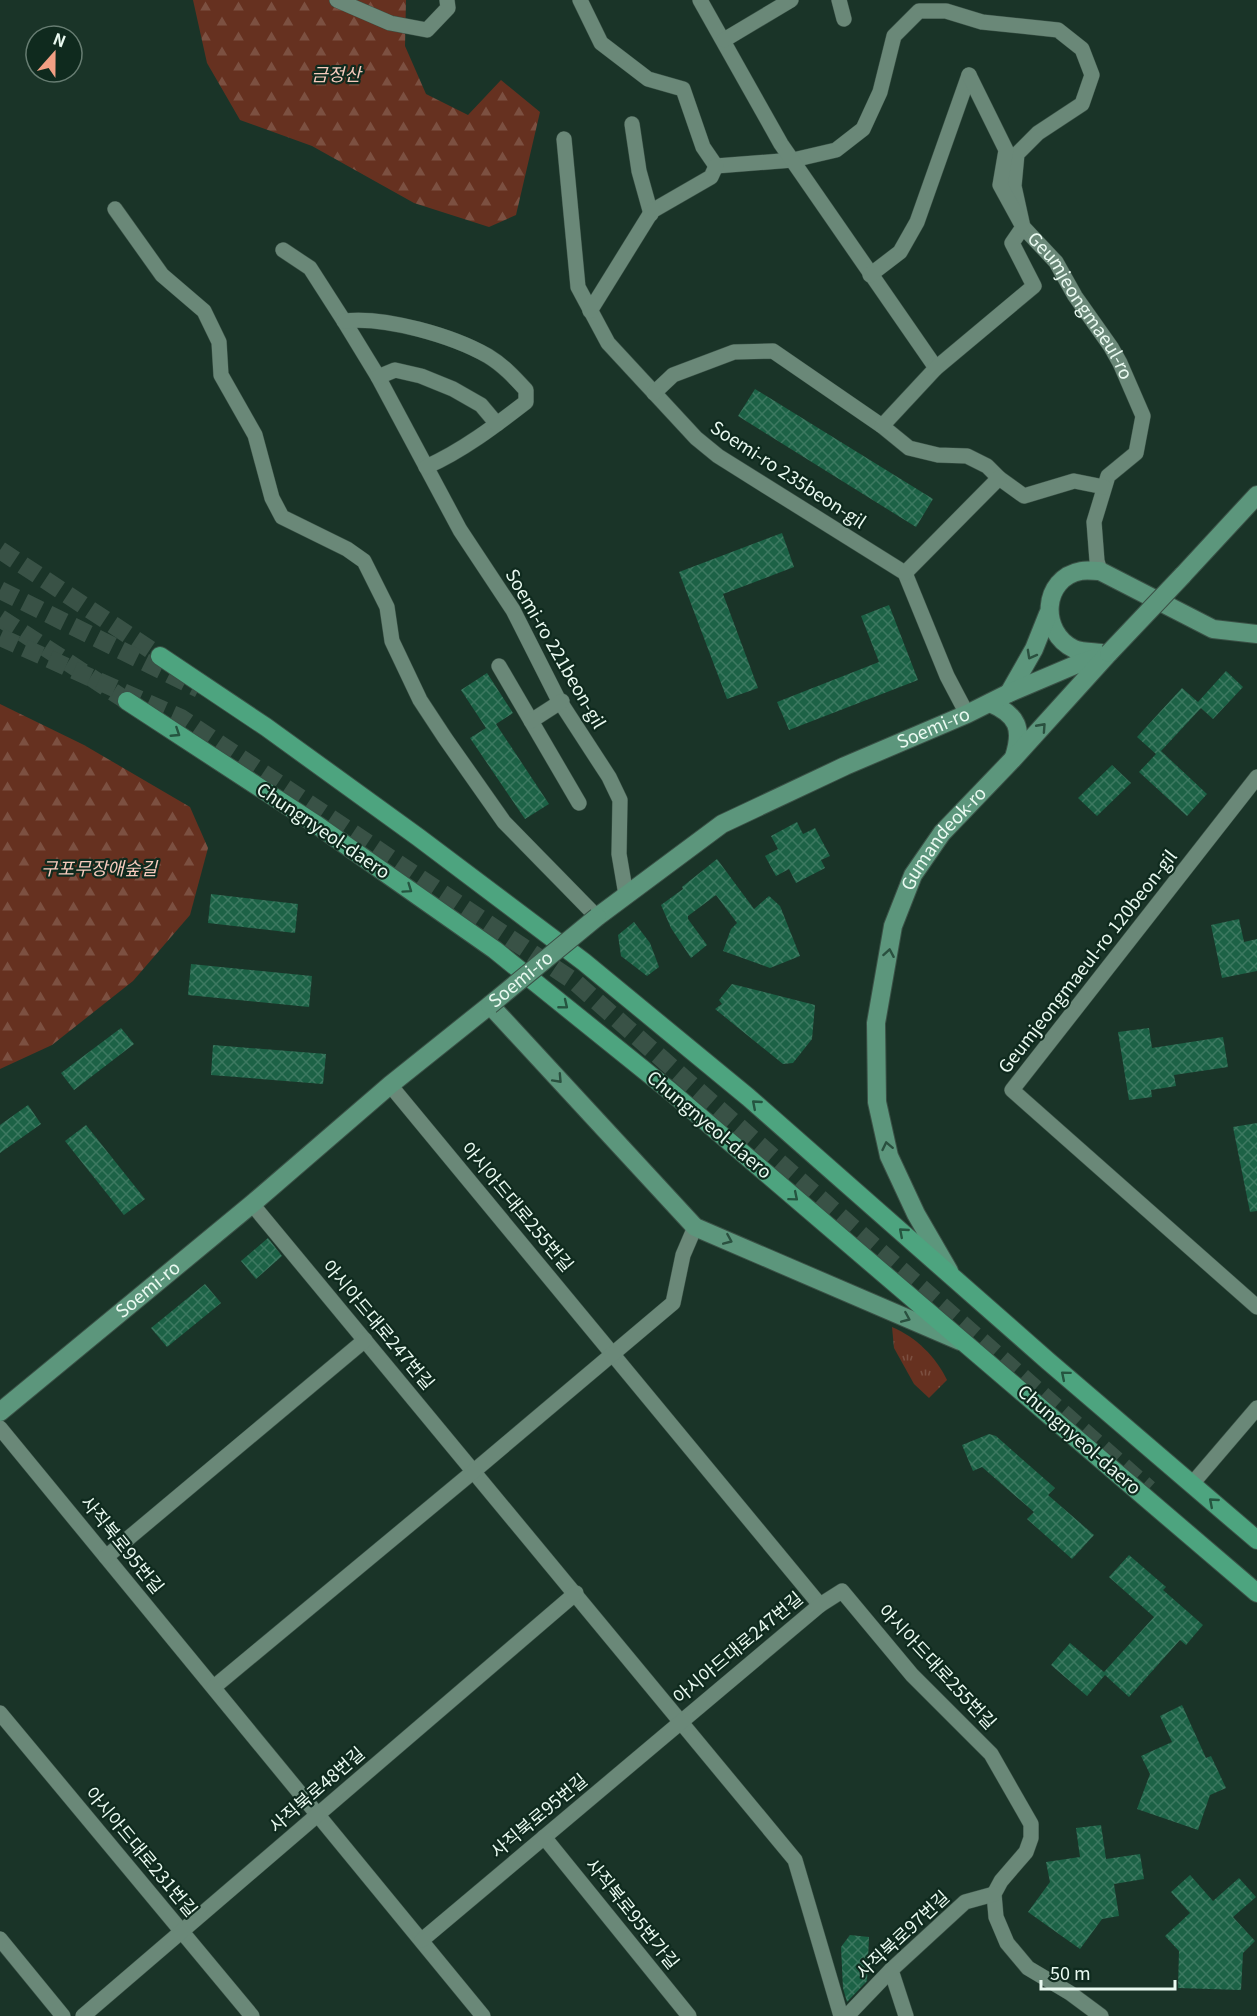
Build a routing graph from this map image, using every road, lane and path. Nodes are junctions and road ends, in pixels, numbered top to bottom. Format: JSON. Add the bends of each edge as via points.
{"nodes":[{"id":1,"x":338,"y":0,"type":"edge"},
{"id":2,"x":447,"y":0,"type":"edge"},
{"id":3,"x":580,"y":0,"type":"edge"},
{"id":4,"x":700,"y":0,"type":"edge"},
{"id":5,"x":791,"y":0,"type":"edge"},
{"id":6,"x":839,"y":0,"type":"edge"},
{"id":7,"x":844,"y":19,"type":"dead end"},
{"id":8,"x":724,"y":40,"type":"junction"},
{"id":9,"x":632,"y":124,"type":"dead end"},
{"id":10,"x":564,"y":139,"type":"dead end"},
{"id":11,"x":793,"y":160,"type":"junction"},
{"id":12,"x":716,"y":166,"type":"junction"},
{"id":13,"x":115,"y":209,"type":"dead end"},
{"id":14,"x":651,"y":214,"type":"junction"},
{"id":15,"x":1023,"y":227,"type":"junction"},
{"id":16,"x":283,"y":250,"type":"dead end"},
{"id":17,"x":870,"y":275,"type":"junction"},
{"id":18,"x":590,"y":311,"type":"junction"},
{"id":19,"x":344,"y":321,"type":"junction"},
{"id":20,"x":936,"y":368,"type":"junction"},
{"id":21,"x":378,"y":377,"type":"junction"},
{"id":22,"x":654,"y":393,"type":"junction"},
{"id":23,"x":497,"y":424,"type":"junction"},
{"id":24,"x":882,"y":426,"type":"junction"},
{"id":25,"x":426,"y":467,"type":"junction"},
{"id":26,"x":999,"y":478,"type":"junction"},
{"id":27,"x":1104,"y":488,"type":"junction"},
{"id":28,"x":1257,"y":495,"type":"edge"},
{"id":29,"x":1100,"y":571,"type":"junction"},
{"id":30,"x":905,"y":573,"type":"junction"},
{"id":31,"x":1048,"y":614,"type":"junction"},
{"id":32,"x":1257,"y":634,"type":"edge"},
{"id":33,"x":1109,"y":653,"type":"junction"},
{"id":34,"x":160,"y":656,"type":"tunnel mouth"},
{"id":35,"x":499,"y":666,"type":"dead end"},
{"id":36,"x":1009,"y":693,"type":"junction"},
{"id":37,"x":127,"y":701,"type":"tunnel mouth"},
{"id":38,"x":561,"y":701,"type":"junction"},
{"id":39,"x":990,"y":703,"type":"junction"},
{"id":40,"x":967,"y":714,"type":"junction"},
{"id":41,"x":531,"y":721,"type":"junction"},
{"id":42,"x":1013,"y":759,"type":"junction"},
{"id":43,"x":1257,"y":777,"type":"edge"},
{"id":44,"x":579,"y":803,"type":"dead end"},
{"id":45,"x":626,"y":895,"type":"junction"},
{"id":46,"x":597,"y":917,"type":"junction"},
{"id":47,"x":490,"y":1005,"type":"junction"},
{"id":48,"x":390,"y":1085,"type":"junction"},
{"id":49,"x":252,"y":1204,"type":"junction"},
{"id":50,"x":695,"y":1227,"type":"junction"},
{"id":51,"x":950,"y":1273,"type":"junction"},
{"id":52,"x":1257,"y":1307,"type":"edge"},
{"id":53,"x":365,"y":1340,"type":"junction"},
{"id":54,"x":967,"y":1344,"type":"junction"},
{"id":55,"x":613,"y":1354,"type":"junction"},
{"id":56,"x":1257,"y":1408,"type":"edge"},
{"id":57,"x":0,"y":1412,"type":"edge"},
{"id":58,"x":0,"y":1428,"type":"edge"},
{"id":59,"x":474,"y":1471,"type":"junction"},
{"id":60,"x":1192,"y":1484,"type":"junction"},
{"id":61,"x":1257,"y":1540,"type":"edge"},
{"id":62,"x":106,"y":1557,"type":"junction"},
{"id":63,"x":576,"y":1593,"type":"junction"},
{"id":64,"x":1257,"y":1593,"type":"edge"},
{"id":65,"x":820,"y":1605,"type":"junction"},
{"id":66,"x":214,"y":1687,"type":"junction"},
{"id":67,"x":0,"y":1713,"type":"edge"},
{"id":68,"x":682,"y":1721,"type":"junction"},
{"id":69,"x":318,"y":1814,"type":"junction"},
{"id":70,"x":544,"y":1837,"type":"junction"},
{"id":71,"x":994,"y":1894,"type":"junction"},
{"id":72,"x":182,"y":1931,"type":"junction"},
{"id":73,"x":0,"y":1939,"type":"edge"},
{"id":74,"x":422,"y":1940,"type":"junction"},
{"id":75,"x":891,"y":1970,"type":"junction"},
{"id":76,"x":63,"y":2016,"type":"edge"},
{"id":77,"x":83,"y":2016,"type":"edge"},
{"id":78,"x":252,"y":2016,"type":"edge"},
{"id":79,"x":483,"y":2016,"type":"edge"},
{"id":80,"x":689,"y":2016,"type":"edge"},
{"id":81,"x":841,"y":2016,"type":"edge"},
{"id":82,"x":847,"y":2016,"type":"edge"},
{"id":83,"x":906,"y":2016,"type":"edge"},
{"id":84,"x":1101,"y":2016,"type":"edge"}],
"edges":[{"from":1,"to":2,"type":"street","via":[[390,23],[427,30],[448,8]]},
{"from":3,"to":12,"type":"street","via":[[601,43],[648,79],[683,89],[703,147]]},
{"from":4,"to":8,"type":"street"},
{"from":5,"to":8,"type":"street"},
{"from":6,"to":7,"type":"street"},
{"from":8,"to":11,"type":"street"},
{"from":9,"to":14,"type":"street"},
{"from":10,"to":18,"type":"street","name":"Soemi-ro 235beon-gil","via":[[578,287]]},
{"from":11,"to":12,"type":"street","name":"Geumjeongmaeul-ro"},
{"from":11,"to":15,"type":"street","name":"Geumjeongmaeul-ro","via":[[836,150],[863,129],[880,92],[894,36],[919,11],[946,11],[982,22],[1058,30],[1082,50],[1092,75],[1082,104],[1038,133],[1017,154],[1014,186]]},
{"from":11,"to":17,"type":"street"},
{"from":12,"to":14,"type":"street","via":[[711,177]]},
{"from":13,"to":46,"type":"street","via":[[162,275],[204,311],[219,342],[221,375],[255,435],[272,498],[282,517],[364,561],[387,607],[392,641],[420,700],[504,822]]},
{"from":14,"to":18,"type":"street"},
{"from":15,"to":17,"type":"street","via":[[1000,185],[1005,150],[969,75],[917,222],[900,252]]},
{"from":15,"to":20,"type":"street","via":[[1012,243],[1034,286]]},
{"from":15,"to":27,"type":"street","name":"Geumjeongmaeul-ro","via":[[1056,262],[1111,347],[1143,416],[1136,453],[1108,476]]},
{"from":16,"to":19,"type":"street","name":"Soemi-ro 221beon-gil","via":[[309,268]]},
{"from":17,"to":20,"type":"street"},
{"from":18,"to":22,"type":"street","name":"Soemi-ro 235beon-gil","via":[[608,343]]},
{"from":19,"to":21,"type":"street","name":"Soemi-ro 221beon-gil"},
{"from":19,"to":23,"type":"street","via":[[362,319],[445,336],[488,356],[526,390],[526,402]]},
{"from":20,"to":24,"type":"street"},
{"from":21,"to":23,"type":"street","via":[[394,370],[421,376],[481,405]]},
{"from":21,"to":25,"type":"street","name":"Soemi-ro 221beon-gil"},
{"from":22,"to":24,"type":"street","via":[[673,375],[734,352],[773,351]]},
{"from":22,"to":30,"type":"street","name":"Soemi-ro 235beon-gil","via":[[718,456]]},
{"from":23,"to":25,"type":"street"},
{"from":24,"to":26,"type":"street","via":[[909,448],[967,456],[987,466]]},
{"from":25,"to":38,"type":"street","name":"Soemi-ro 221beon-gil","via":[[460,530],[513,610]]},
{"from":26,"to":27,"type":"street","via":[[1024,496],[1074,481]]},
{"from":26,"to":30,"type":"street"},
{"from":27,"to":29,"type":"street","name":"Geumjeongmaeul-ro","via":[[1094,522]]},
{"from":28,"to":33,"type":"main road","name":"Gumandeok-ro","bridge":true},
{"from":29,"to":31,"type":"main road","via":[[1080,571],[1063,580],[1051,597]]},
{"from":29,"to":32,"type":"main road","via":[[1213,629]]},
{"from":30,"to":40,"type":"street","via":[[947,676]]},
{"from":31,"to":33,"type":"main road","via":[[1052,628],[1064,643],[1076,650]]},
{"from":31,"to":36,"type":"main road","one_way":true},
{"from":33,"to":36,"type":"main road","name":"Soemi-ro"},
{"from":42,"to":33,"type":"main road","name":"Gumandeok-ro","one_way":true},
{"from":51,"to":34,"type":"main road","one_way":true,"via":[[748,1097],[584,962],[267,727]]},
{"from":35,"to":41,"type":"street"},
{"from":36,"to":39,"type":"main road","name":"Soemi-ro"},
{"from":37,"to":54,"type":"main road","name":"Chungnyeol-daero","one_way":true,"via":[[317,825],[495,950],[670,1091]]},
{"from":38,"to":41,"type":"street"},
{"from":38,"to":45,"type":"street","name":"Soemi-ro 221beon-gil","via":[[620,800],[619,854]]},
{"from":39,"to":40,"type":"main road","name":"Soemi-ro"},
{"from":39,"to":42,"type":"main road","via":[[1006,711],[1015,722],[1019,739]]},
{"from":40,"to":45,"type":"main road","name":"Soemi-ro","via":[[722,824]]},
{"from":41,"to":44,"type":"street"},
{"from":51,"to":42,"type":"main road","name":"Gumandeok-ro","one_way":true,"via":[[889,1156],[877,1102],[876,1023],[893,926],[913,875],[942,833]]},
{"from":43,"to":52,"type":"street","name":"Geumjeongmaeul-ro 120beon-gil","via":[[1012,1090]]},
{"from":45,"to":46,"type":"main road","name":"Soemi-ro"},
{"from":46,"to":47,"type":"main road","name":"Soemi-ro","bridge":true},
{"from":47,"to":48,"type":"main road","name":"Soemi-ro"},
{"from":47,"to":50,"type":"main road","one_way":true},
{"from":48,"to":49,"type":"main road","name":"Soemi-ro"},
{"from":48,"to":55,"type":"street","name":"아시아드대로255번길"},
{"from":49,"to":53,"type":"street","name":"아시아드대로247번길"},
{"from":49,"to":57,"type":"main road","name":"Soemi-ro"},
{"from":50,"to":54,"type":"main road","one_way":true},
{"from":50,"to":55,"type":"street","via":[[683,1255],[672,1303]]},
{"from":60,"to":51,"type":"main road","one_way":true},
{"from":53,"to":59,"type":"street","name":"아시아드대로247번길"},
{"from":53,"to":62,"type":"street"},
{"from":54,"to":64,"type":"main road","name":"Chungnyeol-daero"},
{"from":55,"to":59,"type":"street"},
{"from":55,"to":65,"type":"street","name":"아시아드대로255번길"},
{"from":56,"to":60,"type":"street"},
{"from":58,"to":62,"type":"street","name":"사직북로95번길"},
{"from":59,"to":63,"type":"street","name":"아시아드대로247번길"},
{"from":59,"to":66,"type":"street"},
{"from":61,"to":60,"type":"main road","one_way":true},
{"from":62,"to":66,"type":"street","name":"사직북로95번길"},
{"from":63,"to":68,"type":"street","name":"아시아드대로247번길"},
{"from":63,"to":69,"type":"street","name":"사직북로48번길"},
{"from":65,"to":68,"type":"street","name":"아시아드대로247번길"},
{"from":65,"to":71,"type":"street","name":"아시아드대로255번길","via":[[843,1591],[912,1675],[991,1754],[1031,1824],[1026,1852]]},
{"from":66,"to":69,"type":"street","name":"사직북로95번길"},
{"from":67,"to":72,"type":"street","name":"아시아드대로231번길"},
{"from":68,"to":70,"type":"street","name":"사직북로95번길"},
{"from":68,"to":81,"type":"street","name":"아시아드대로247번길","via":[[795,1860]]},
{"from":69,"to":72,"type":"street","name":"사직북로48번길"},
{"from":69,"to":74,"type":"street","name":"사직북로95번길"},
{"from":70,"to":74,"type":"street","name":"사직북로95번길"},
{"from":70,"to":80,"type":"street","name":"사직북로95번가길"},
{"from":71,"to":75,"type":"street","name":"사직북로97번길","via":[[965,1902]]},
{"from":71,"to":84,"type":"street","via":[[996,1917],[1007,1943],[1028,1968]]},
{"from":72,"to":77,"type":"street","name":"사직북로48번길"},
{"from":72,"to":78,"type":"street","name":"아시아드대로231번길"},
{"from":73,"to":76,"type":"street"},
{"from":74,"to":79,"type":"street","name":"사직북로95번길"},
{"from":75,"to":82,"type":"street","name":"사직북로97번길"},
{"from":75,"to":83,"type":"street"}]}
